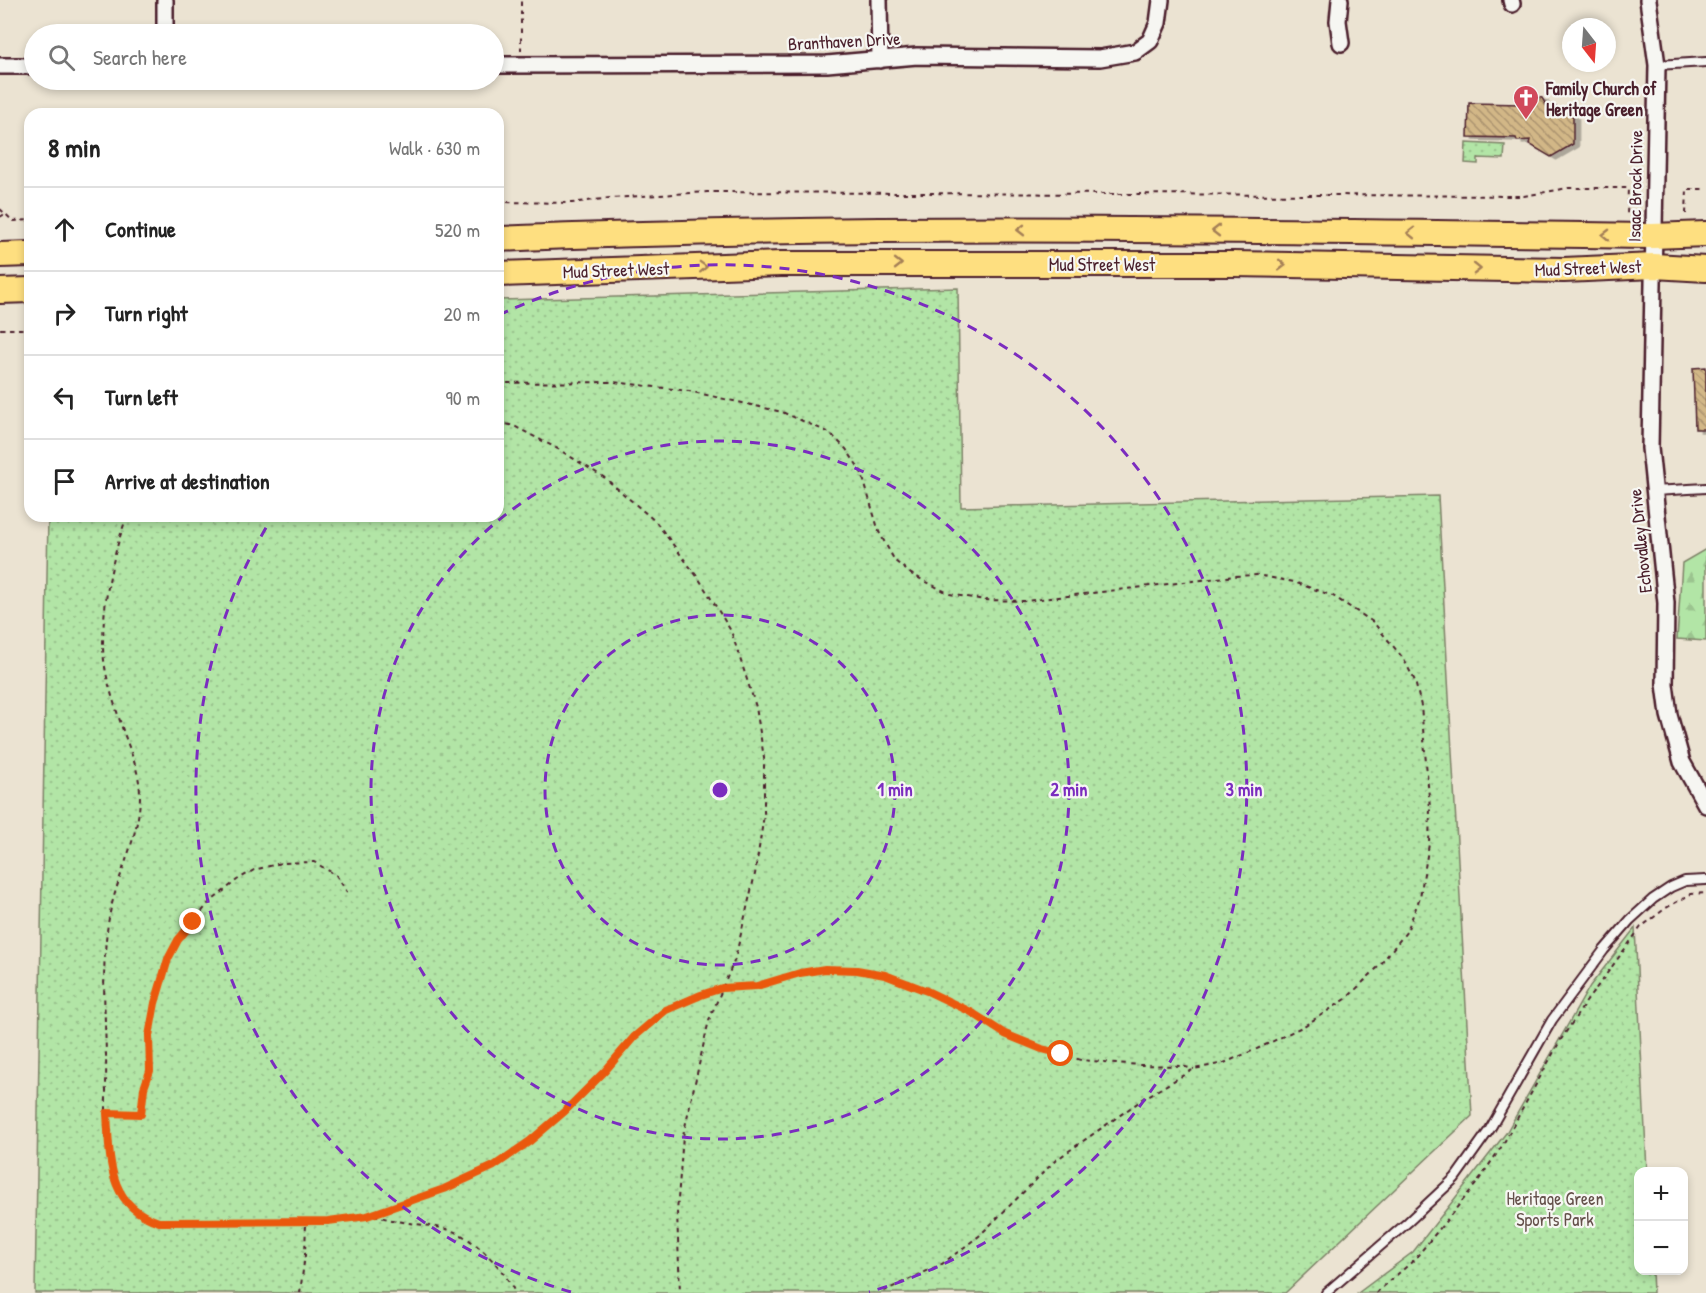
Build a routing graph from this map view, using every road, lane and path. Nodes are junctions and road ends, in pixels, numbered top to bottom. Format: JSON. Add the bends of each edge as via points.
{"nodes":[{"id":1,"x":165,"y":0,"type":"edge"},
{"id":2,"x":521,"y":0,"type":"edge"},
{"id":3,"x":879,"y":0,"type":"edge"},
{"id":4,"x":1161,"y":0,"type":"edge"},
{"id":5,"x":1340,"y":0,"type":"edge"},
{"id":6,"x":1648,"y":0,"type":"edge"},
{"id":7,"x":165,"y":24,"type":"edge"},
{"id":8,"x":1341,"y":43,"type":"dead end"},
{"id":9,"x":880,"y":60,"type":"junction"},
{"id":10,"x":1706,"y":62,"type":"edge"},
{"id":11,"x":504,"y":64,"type":"edge"},
{"id":12,"x":1657,"y":64,"type":"junction"},
{"id":13,"x":521,"y":65,"type":"junction"},
{"id":14,"x":0,"y":66,"type":"edge"},
{"id":15,"x":24,"y":66,"type":"edge"},
{"id":16,"x":1706,"y":189,"type":"edge"},
{"id":17,"x":504,"y":202,"type":"edge"},
{"id":18,"x":0,"y":209,"type":"edge"},
{"id":19,"x":5,"y":214,"type":"junction"},
{"id":20,"x":0,"y":217,"type":"edge"},
{"id":21,"x":1686,"y":217,"type":"dead end"},
{"id":22,"x":24,"y":220,"type":"edge"},
{"id":23,"x":1653,"y":227,"type":"junction"},
{"id":24,"x":1706,"y":234,"type":"edge"},
{"id":25,"x":504,"y":239,"type":"edge"},
{"id":26,"x":24,"y":254,"type":"edge"},
{"id":27,"x":0,"y":255,"type":"edge"},
{"id":28,"x":1654,"y":266,"type":"junction"},
{"id":29,"x":1706,"y":269,"type":"edge"},
{"id":30,"x":504,"y":274,"type":"edge"},
{"id":31,"x":24,"y":290,"type":"edge"},
{"id":32,"x":0,"y":291,"type":"edge"},
{"id":33,"x":24,"y":328,"type":"edge"},
{"id":34,"x":0,"y":329,"type":"edge"},
{"id":35,"x":504,"y":383,"type":"edge"},
{"id":36,"x":504,"y":424,"type":"edge"},
{"id":37,"x":1706,"y":488,"type":"edge"},
{"id":38,"x":1654,"y":491,"type":"junction"},
{"id":39,"x":125,"y":522,"type":"edge"},
{"id":40,"x":1706,"y":805,"type":"edge"},
{"id":41,"x":1706,"y":880,"type":"edge"},
{"id":42,"x":347,"y":892,"type":"dead end"},
{"id":43,"x":1706,"y":893,"type":"edge"},
{"id":44,"x":722,"y":988,"type":"junction"},
{"id":45,"x":1194,"y":1069,"type":"junction"},
{"id":46,"x":107,"y":1113,"type":"junction"},
{"id":47,"x":373,"y":1214,"type":"junction"},
{"id":48,"x":306,"y":1221,"type":"junction"},
{"id":49,"x":300,"y":1293,"type":"edge"},
{"id":50,"x":515,"y":1293,"type":"edge"},
{"id":51,"x":680,"y":1293,"type":"edge"},
{"id":52,"x":880,"y":1293,"type":"edge"},
{"id":53,"x":1326,"y":1293,"type":"edge"},
{"id":54,"x":1376,"y":1293,"type":"edge"}],
"edges":[{"from":1,"to":7,"type":"street"},
{"from":2,"to":13,"type":"path"},
{"from":3,"to":9,"type":"street"},
{"from":4,"to":9,"type":"street","name":"Branthaven Drive","via":[[1158,23],[1150,41],[1124,55],[918,56]]},
{"from":5,"to":8,"type":"street"},
{"from":6,"to":12,"type":"street","name":"Isaac Brock Drive"},
{"from":9,"to":13,"type":"street","name":"Branthaven Drive","via":[[826,64]]},
{"from":10,"to":12,"type":"lane"},
{"from":11,"to":13,"type":"street","name":"Branthaven Drive"},
{"from":12,"to":23,"type":"street","name":"Isaac Brock Drive"},
{"from":14,"to":15,"type":"street"},
{"from":16,"to":21,"type":"path","via":[[1687,189]]},
{"from":17,"to":23,"type":"path","via":[[572,203],[707,192],[1524,196],[1568,188],[1628,188],[1627,219]]},
{"from":18,"to":19,"type":"path"},
{"from":19,"to":20,"type":"path"},
{"from":19,"to":22,"type":"path","via":[[14,221]]},
{"from":23,"to":24,"type":"main road","name":"Mud Street West"},
{"from":23,"to":25,"type":"main road","name":"Mud Street West","one_way":true,"via":[[1280,231],[886,229]]},
{"from":23,"to":28,"type":"street","name":"Isaac Brock Drive"},
{"from":26,"to":27,"type":"main road"},
{"from":28,"to":29,"type":"main road","name":"Mud Street West"},
{"from":30,"to":28,"type":"main road","name":"Mud Street West","one_way":true,"via":[[780,264],[1233,264],[1563,270]]},
{"from":28,"to":38,"type":"street","name":"Echovalley Drive","via":[[1650,448]]},
{"from":31,"to":32,"type":"main road"},
{"from":33,"to":34,"type":"path"},
{"from":35,"to":45,"type":"path","via":[[614,382],[689,391],[782,412],[830,433],[861,471],[879,532],[895,561],[950,594],[1025,601],[1257,575],[1294,582],[1333,596],[1373,622],[1403,658],[1415,681],[1427,753],[1429,844],[1420,897],[1407,931],[1346,999],[1260,1048],[1224,1063]]},
{"from":36,"to":44,"type":"path","via":[[558,449],[605,478],[656,522],[699,579],[731,631],[756,707],[764,758],[764,815],[735,959]]},
{"from":37,"to":38,"type":"lane"},
{"from":38,"to":40,"type":"street","name":"Echovalley Drive","via":[[1666,603],[1665,684],[1669,715],[1682,762]]},
{"from":39,"to":46,"type":"path","via":[[108,586],[103,646],[108,679],[137,771],[140,794],[134,836],[109,916],[105,943]]},
{"from":41,"to":53,"type":"lane","via":[[1685,881],[1671,887],[1630,920],[1552,1020],[1490,1129],[1455,1178]]},
{"from":42,"to":46,"type":"path","via":[[336,875],[314,862],[281,863],[254,870],[208,904],[178,940],[168,959],[149,1036],[150,1071],[141,1114]]},
{"from":43,"to":54,"type":"path","via":[[1683,898],[1641,927],[1560,1041],[1503,1146],[1476,1184],[1414,1260]]},
{"from":44,"to":45,"type":"path","via":[[757,986],[825,969],[857,970],[885,975],[927,991],[1005,1034],[1042,1049],[1081,1060]]},
{"from":44,"to":47,"type":"path","via":[[666,1010],[634,1037],[565,1111],[494,1166]]},
{"from":44,"to":51,"type":"path","via":[[709,1020],[683,1136],[677,1212]]},
{"from":45,"to":52,"type":"path","via":[[1146,1096],[1056,1160],[979,1236],[942,1264]]},
{"from":46,"to":48,"type":"path","via":[[110,1166],[117,1185],[124,1200],[148,1219]]},
{"from":47,"to":48,"type":"path"},
{"from":47,"to":50,"type":"path","via":[[449,1229],[496,1262]]},
{"from":48,"to":49,"type":"path"}]}
